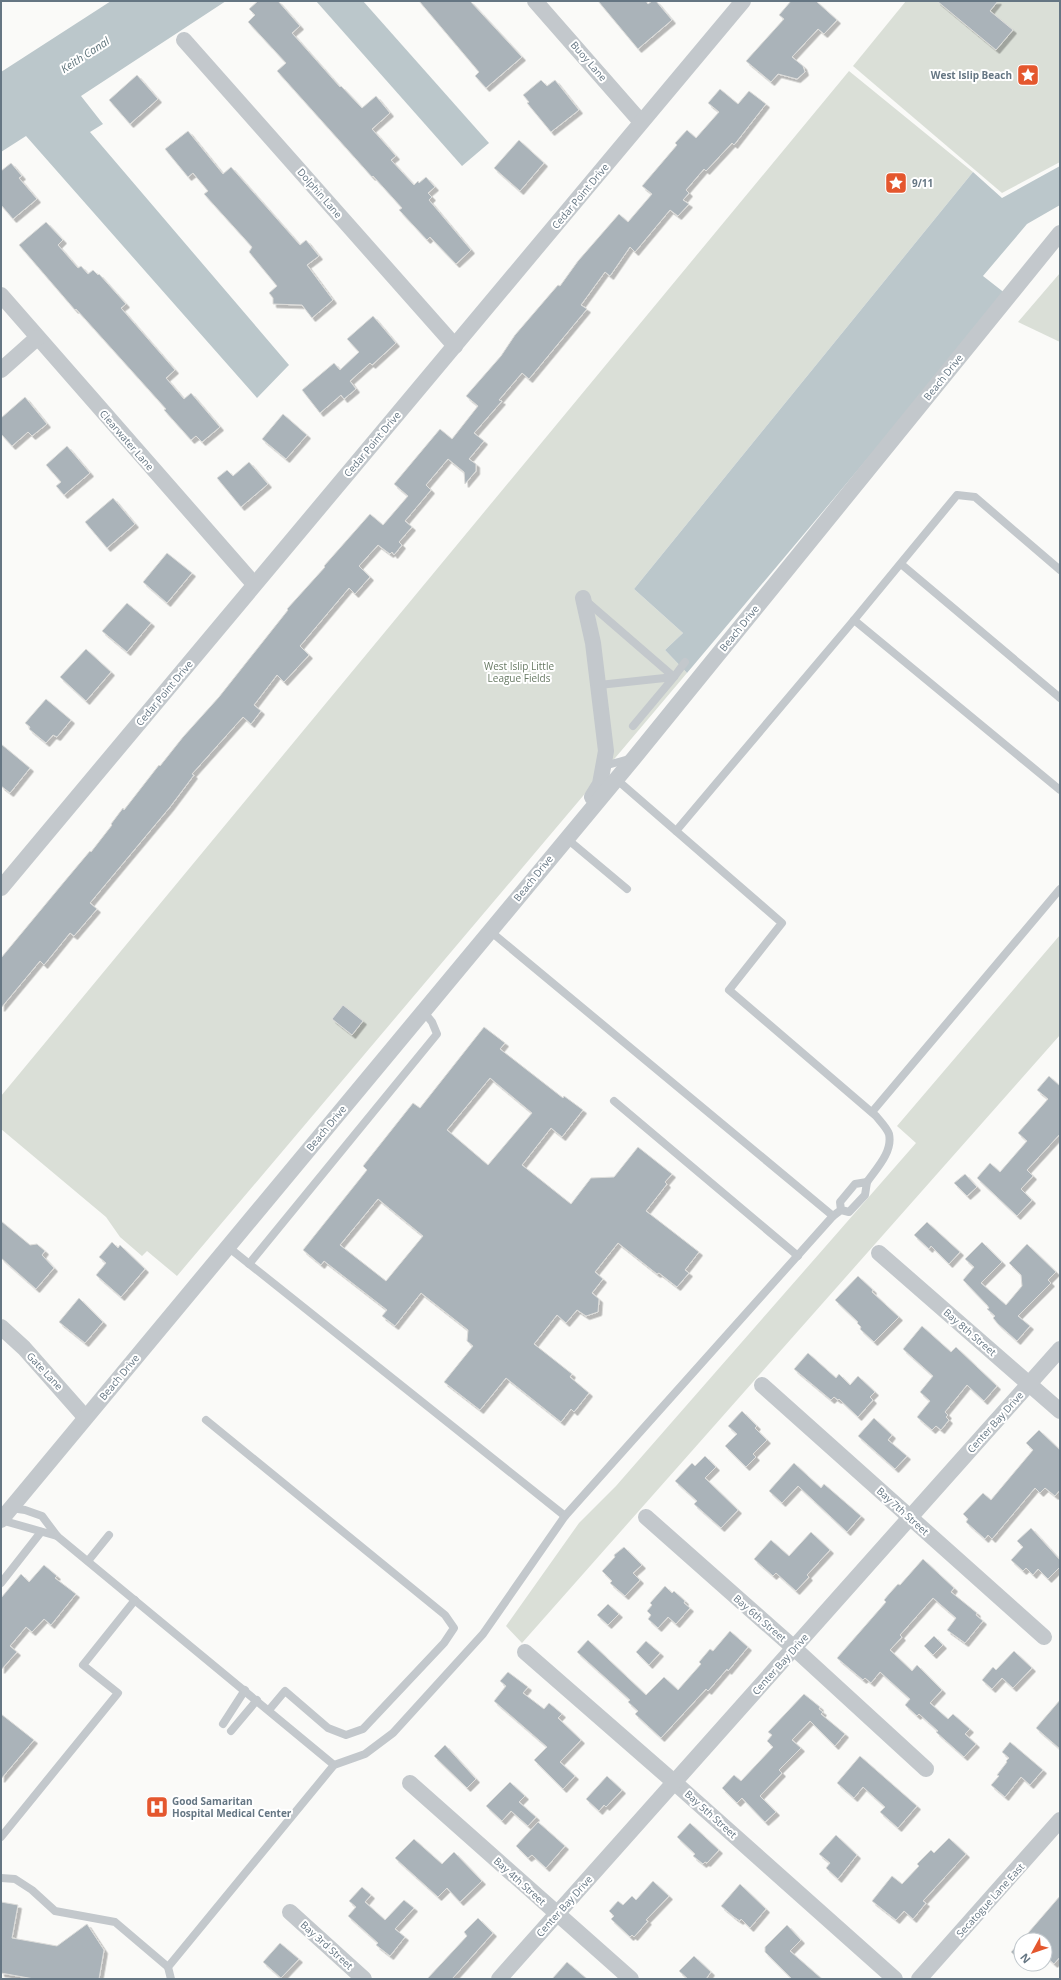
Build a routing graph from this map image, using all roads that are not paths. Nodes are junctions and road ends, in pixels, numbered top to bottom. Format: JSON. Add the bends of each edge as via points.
{"nodes":[{"id":1,"x":536,"y":1,"type":"edge"},
{"id":2,"x":743,"y":1,"type":"edge"},
{"id":3,"x":184,"y":40,"type":"dead end"},
{"id":4,"x":642,"y":122,"type":"junction"},
{"id":5,"x":1060,"y":233,"type":"edge"},
{"id":6,"x":1,"y":295,"type":"edge"},
{"id":7,"x":37,"y":338,"type":"junction"},
{"id":8,"x":455,"y":346,"type":"junction"},
{"id":9,"x":1,"y":370,"type":"edge"},
{"id":10,"x":901,"y":564,"type":"junction"},
{"id":11,"x":1060,"y":570,"type":"edge"},
{"id":12,"x":254,"y":584,"type":"junction"},
{"id":13,"x":583,"y":598,"type":"joint"},
{"id":14,"x":854,"y":620,"type":"junction"},
{"id":15,"x":685,"y":662,"type":"dead end"},
{"id":16,"x":674,"y":678,"type":"junction"},
{"id":17,"x":599,"y":685,"type":"junction"},
{"id":18,"x":1060,"y":698,"type":"edge"},
{"id":19,"x":633,"y":726,"type":"dead end"},
{"id":20,"x":634,"y":758,"type":"junction"},
{"id":21,"x":604,"y":766,"type":"junction"},
{"id":22,"x":616,"y":779,"type":"junction"},
{"id":23,"x":1060,"y":790,"type":"edge"},
{"id":24,"x":676,"y":831,"type":"junction"},
{"id":25,"x":566,"y":838,"type":"junction"},
{"id":26,"x":1,"y":888,"type":"edge"},
{"id":27,"x":627,"y":889,"type":"dead end"},
{"id":28,"x":1060,"y":889,"type":"edge"},
{"id":29,"x":490,"y":931,"type":"junction"},
{"id":30,"x":423,"y":1011,"type":"junction"},
{"id":31,"x":614,"y":1101,"type":"dead end"},
{"id":32,"x":872,"y":1112,"type":"junction"},
{"id":33,"x":867,"y":1182,"type":"junction"},
{"id":34,"x":841,"y":1210,"type":"junction"},
{"id":35,"x":833,"y":1216,"type":"junction"},
{"id":36,"x":228,"y":1247,"type":"junction"},
{"id":37,"x":879,"y":1253,"type":"dead end"},
{"id":38,"x":798,"y":1256,"type":"junction"},
{"id":39,"x":249,"y":1264,"type":"junction"},
{"id":40,"x":1,"y":1328,"type":"edge"},
{"id":41,"x":1060,"y":1349,"type":"edge"},
{"id":42,"x":1029,"y":1384,"type":"junction"},
{"id":43,"x":762,"y":1385,"type":"dead end"},
{"id":44,"x":1060,"y":1411,"type":"edge"},
{"id":45,"x":85,"y":1417,"type":"junction"},
{"id":46,"x":206,"y":1420,"type":"dead end"},
{"id":47,"x":4,"y":1516,"type":"edge"},
{"id":48,"x":565,"y":1516,"type":"junction"},
{"id":49,"x":646,"y":1517,"type":"dead end"},
{"id":50,"x":910,"y":1517,"type":"junction"},
{"id":51,"x":42,"y":1532,"type":"junction"},
{"id":52,"x":109,"y":1535,"type":"dead end"},
{"id":53,"x":57,"y":1536,"type":"junction"},
{"id":54,"x":88,"y":1561,"type":"junction"},
{"id":55,"x":1,"y":1583,"type":"edge"},
{"id":56,"x":135,"y":1600,"type":"junction"},
{"id":57,"x":1044,"y":1637,"type":"dead end"},
{"id":58,"x":794,"y":1648,"type":"junction"},
{"id":59,"x":524,"y":1652,"type":"dead end"},
{"id":60,"x":245,"y":1690,"type":"junction"},
{"id":61,"x":257,"y":1700,"type":"junction"},
{"id":62,"x":269,"y":1710,"type":"junction"},
{"id":63,"x":223,"y":1724,"type":"dead end"},
{"id":64,"x":231,"y":1731,"type":"dead end"},
{"id":65,"x":334,"y":1765,"type":"junction"},
{"id":66,"x":926,"y":1769,"type":"dead end"},
{"id":67,"x":674,"y":1782,"type":"junction"},
{"id":68,"x":410,"y":1783,"type":"dead end"},
{"id":69,"x":1060,"y":1820,"type":"edge"},
{"id":70,"x":1,"y":1837,"type":"edge"},
{"id":71,"x":1,"y":1878,"type":"edge"},
{"id":72,"x":290,"y":1912,"type":"dead end"},
{"id":73,"x":558,"y":1914,"type":"junction"},
{"id":74,"x":168,"y":1967,"type":"junction"},
{"id":75,"x":171,"y":1979,"type":"edge"},
{"id":76,"x":364,"y":1979,"type":"edge"},
{"id":77,"x":499,"y":1979,"type":"edge"},
{"id":78,"x":631,"y":1979,"type":"edge"},
{"id":79,"x":895,"y":1979,"type":"edge"},
{"id":80,"x":919,"y":1979,"type":"edge"}],
"edges":[{"from":1,"to":4,"type":"street","name":"Buoy Lane"},
{"from":2,"to":4,"type":"street","name":"Cedar Point Drive"},
{"from":3,"to":8,"type":"street","name":"Dolphin Lane"},
{"from":4,"to":8,"type":"street","name":"Cedar Point Drive"},
{"from":5,"to":20,"type":"street","name":"Beach Drive"},
{"from":6,"to":7,"type":"street","name":"Clearwater Lane"},
{"from":7,"to":9,"type":"street"},
{"from":7,"to":12,"type":"street","name":"Clearwater Lane"},
{"from":8,"to":12,"type":"street","name":"Cedar Point Drive"},
{"from":10,"to":11,"type":"lane","via":[[957,495],[975,497]]},
{"from":10,"to":14,"type":"lane"},
{"from":10,"to":18,"type":"lane"},
{"from":12,"to":26,"type":"street","name":"Cedar Point Drive"},
{"from":13,"to":16,"type":"lane"},
{"from":13,"to":17,"type":"street"},
{"from":14,"to":23,"type":"lane"},
{"from":14,"to":24,"type":"lane"},
{"from":15,"to":16,"type":"lane"},
{"from":16,"to":17,"type":"lane"},
{"from":16,"to":19,"type":"lane"},
{"from":17,"to":21,"type":"street","via":[[606,752]]},
{"from":20,"to":21,"type":"lane"},
{"from":20,"to":22,"type":"street","name":"Beach Drive"},
{"from":21,"to":25,"type":"street","via":[[600,784]]},
{"from":22,"to":24,"type":"lane"},
{"from":22,"to":25,"type":"street","name":"Beach Drive"},
{"from":24,"to":32,"type":"lane","via":[[782,923],[729,990]]},
{"from":25,"to":27,"type":"lane"},
{"from":25,"to":29,"type":"street","name":"Beach Drive"},
{"from":28,"to":32,"type":"lane"},
{"from":29,"to":30,"type":"street","name":"Beach Drive"},
{"from":29,"to":35,"type":"lane"},
{"from":30,"to":36,"type":"street","name":"Beach Drive"},
{"from":30,"to":39,"type":"lane","via":[[437,1034]]},
{"from":31,"to":38,"type":"lane"},
{"from":32,"to":33,"type":"lane","via":[[889,1133],[890,1145]]},
{"from":33,"to":34,"type":"lane","via":[[856,1184],[840,1202]]},
{"from":33,"to":34,"type":"lane","via":[[865,1195],[849,1212]]},
{"from":34,"to":35,"type":"lane"},
{"from":35,"to":38,"type":"lane"},
{"from":36,"to":39,"type":"lane"},
{"from":36,"to":45,"type":"street","name":"Beach Drive"},
{"from":37,"to":42,"type":"street","name":"Bay 8th Street"},
{"from":38,"to":48,"type":"lane"},
{"from":39,"to":48,"type":"lane"},
{"from":40,"to":45,"type":"street","name":"Gate Lane","via":[[24,1348]]},
{"from":41,"to":42,"type":"street","name":"Center Bay Drive"},
{"from":42,"to":44,"type":"street","name":"Bay 8th Street"},
{"from":42,"to":50,"type":"street","name":"Center Bay Drive"},
{"from":43,"to":50,"type":"street","name":"Bay 7th Street"},
{"from":45,"to":47,"type":"street","name":"Beach Drive"},
{"from":46,"to":62,"type":"lane","via":[[445,1615],[454,1628],[444,1643],[363,1729],[346,1735],[328,1728],[285,1691]]},
{"from":47,"to":51,"type":"lane"},
{"from":47,"to":53,"type":"lane","via":[[25,1510],[42,1516]]},
{"from":48,"to":65,"type":"lane","via":[[483,1634],[393,1733],[365,1754]]},
{"from":49,"to":58,"type":"street","name":"Bay 6th Street"},
{"from":50,"to":57,"type":"street","name":"Bay 7th Street"},
{"from":50,"to":58,"type":"street","name":"Center Bay Drive"},
{"from":51,"to":53,"type":"lane"},
{"from":51,"to":55,"type":"lane"},
{"from":52,"to":54,"type":"lane"},
{"from":53,"to":54,"type":"lane"},
{"from":54,"to":56,"type":"lane"},
{"from":56,"to":60,"type":"lane"},
{"from":56,"to":70,"type":"lane","via":[[83,1665],[118,1693]]},
{"from":58,"to":66,"type":"street","name":"Bay 6th Street"},
{"from":58,"to":67,"type":"street","name":"Center Bay Drive"},
{"from":59,"to":67,"type":"street","name":"Bay 5th Street"},
{"from":60,"to":61,"type":"lane"},
{"from":60,"to":63,"type":"lane"},
{"from":61,"to":62,"type":"lane"},
{"from":61,"to":64,"type":"lane"},
{"from":62,"to":65,"type":"lane"},
{"from":65,"to":74,"type":"lane"},
{"from":67,"to":73,"type":"street","name":"Center Bay Drive"},
{"from":67,"to":79,"type":"street","name":"Bay 5th Street"},
{"from":68,"to":73,"type":"street","name":"Bay 4th Street"},
{"from":69,"to":80,"type":"street","name":"Secatogue Lane East"},
{"from":71,"to":74,"type":"lane","via":[[15,1879],[32,1890],[55,1911],[115,1922]]},
{"from":72,"to":76,"type":"street","name":"Bay 3rd Street"},
{"from":73,"to":77,"type":"street","name":"Center Bay Drive"},
{"from":73,"to":78,"type":"street","name":"Bay 4th Street"},
{"from":74,"to":75,"type":"lane"}]}
